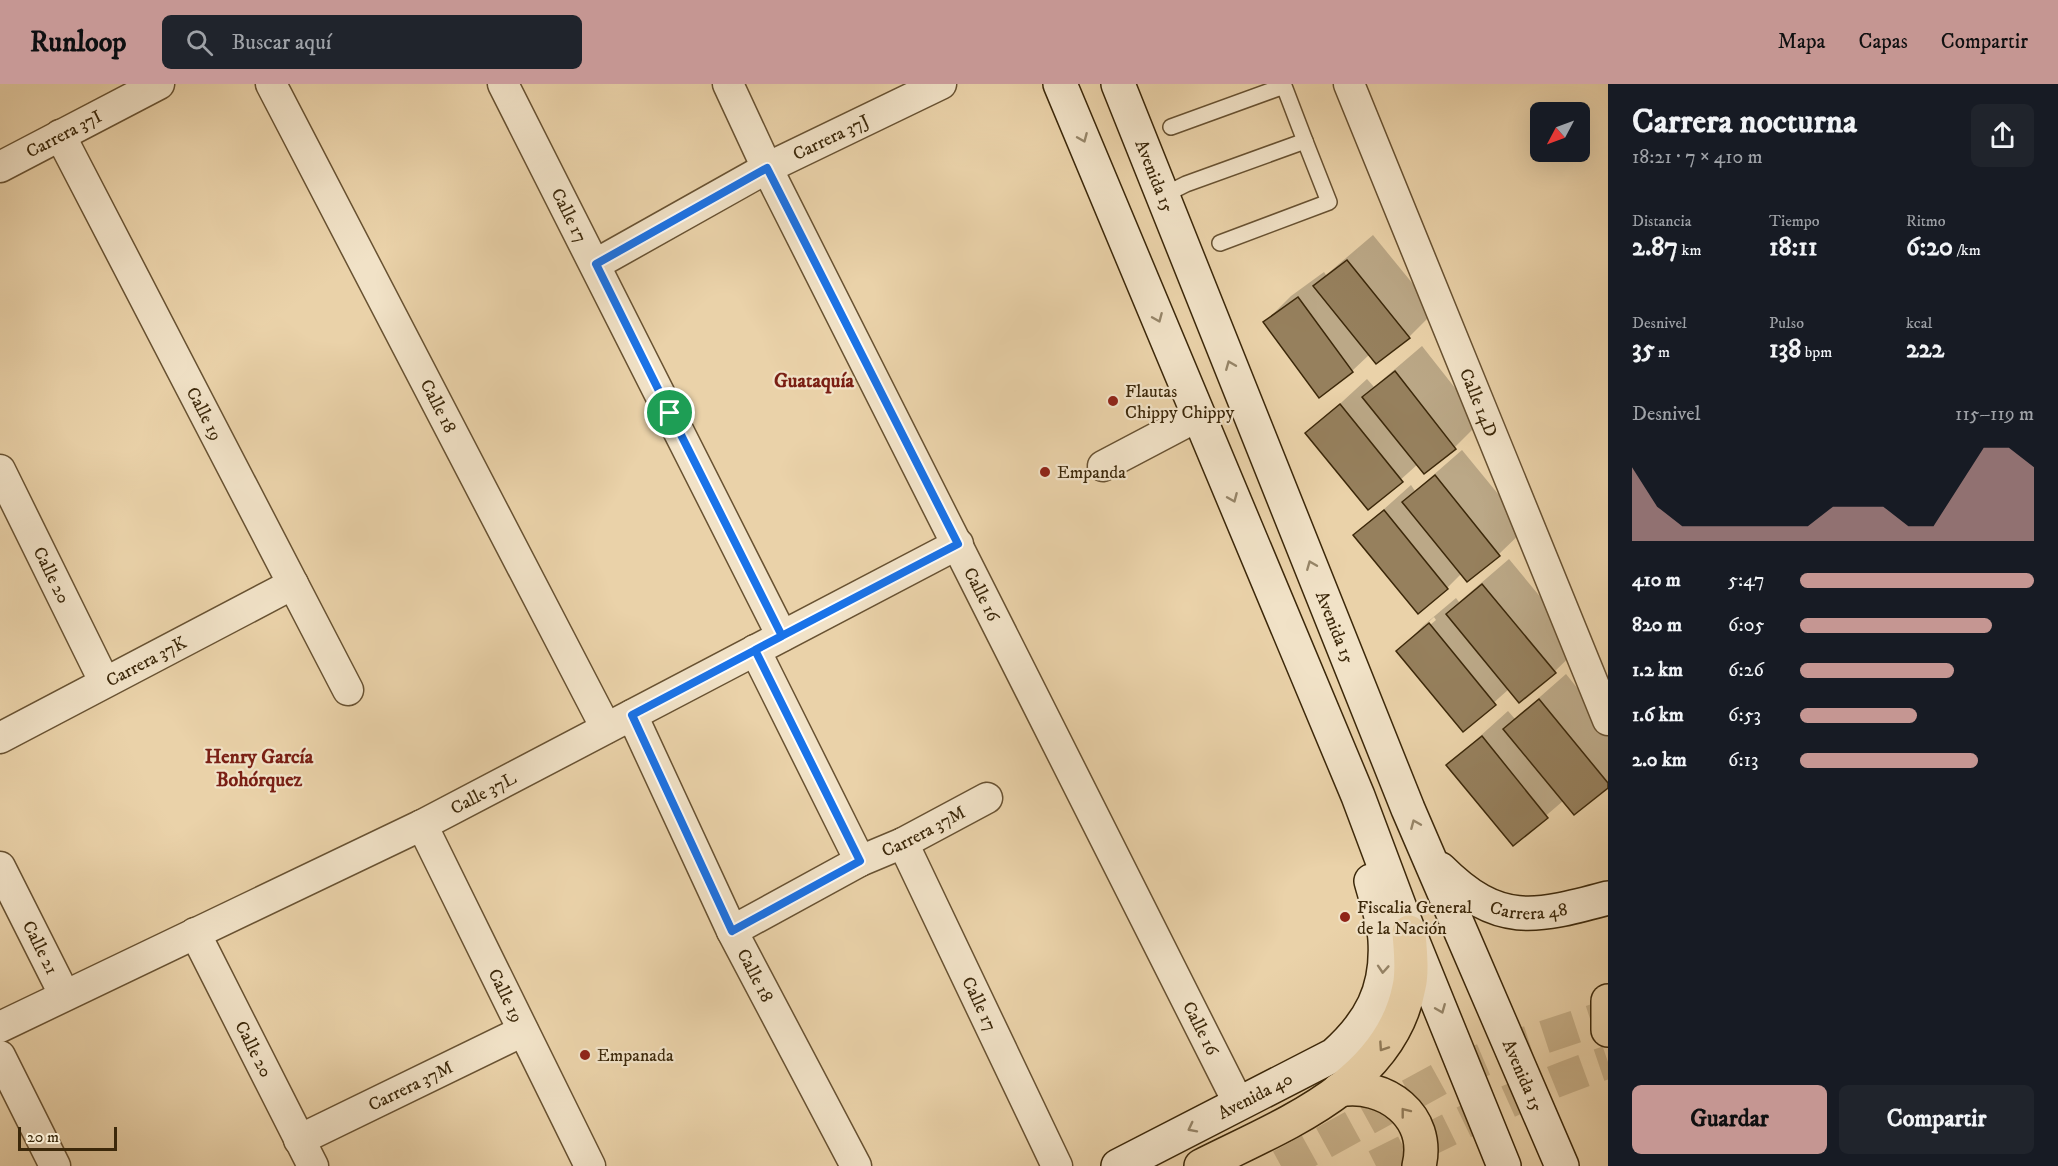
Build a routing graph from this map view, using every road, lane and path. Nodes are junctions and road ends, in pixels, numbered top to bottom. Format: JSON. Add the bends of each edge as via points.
{"nodes":[{"id":1,"x":159,"y":84,"type":"edge"},
{"id":2,"x":271,"y":84,"type":"edge"},
{"id":3,"x":503,"y":84,"type":"edge"},
{"id":4,"x":728,"y":84,"type":"edge"},
{"id":5,"x":941,"y":84,"type":"edge"},
{"id":6,"x":1060,"y":84,"type":"edge"},
{"id":7,"x":1118,"y":84,"type":"edge"},
{"id":8,"x":1349,"y":84,"type":"edge"},
{"id":9,"x":1171,"y":127,"type":"dead end"},
{"id":10,"x":60,"y":135,"type":"junction"},
{"id":11,"x":1305,"y":141,"type":"junction"},
{"id":12,"x":0,"y":167,"type":"edge"},
{"id":13,"x":767,"y":168,"type":"junction"},
{"id":14,"x":1162,"y":196,"type":"junction"},
{"id":15,"x":1220,"y":243,"type":"dead end"},
{"id":16,"x":596,"y":264,"type":"junction"},
{"id":17,"x":1198,"y":416,"type":"junction"},
{"id":18,"x":1103,"y":466,"type":"dead end"},
{"id":19,"x":0,"y":470,"type":"edge"},
{"id":20,"x":958,"y":544,"type":"junction"},
{"id":21,"x":293,"y":584,"type":"junction"},
{"id":22,"x":782,"y":636,"type":"junction"},
{"id":23,"x":755,"y":650,"type":"junction"},
{"id":24,"x":1308,"y":673,"type":"junction"},
{"id":25,"x":105,"y":681,"type":"junction"},
{"id":26,"x":348,"y":690,"type":"dead end"},
{"id":27,"x":1608,"y":720,"type":"edge"},
{"id":28,"x":619,"y":722,"type":"junction"},
{"id":29,"x":0,"y":738,"type":"edge"},
{"id":30,"x":987,"y":798,"type":"dead end"},
{"id":31,"x":423,"y":825,"type":"junction"},
{"id":32,"x":903,"y":843,"type":"junction"},
{"id":33,"x":1429,"y":859,"type":"junction"},
{"id":34,"x":860,"y":861,"type":"junction"},
{"id":35,"x":0,"y":867,"type":"edge"},
{"id":36,"x":1608,"y":898,"type":"edge"},
{"id":37,"x":732,"y":931,"type":"junction"},
{"id":38,"x":1410,"y":932,"type":"junction"},
{"id":39,"x":195,"y":933,"type":"junction"},
{"id":40,"x":64,"y":994,"type":"junction"},
{"id":41,"x":1608,"y":1001,"type":"edge"},
{"id":42,"x":0,"y":1027,"type":"edge"},
{"id":43,"x":1608,"y":1030,"type":"edge"},
{"id":44,"x":523,"y":1031,"type":"junction"},
{"id":45,"x":0,"y":1056,"type":"edge"},
{"id":46,"x":1339,"y":1090,"type":"junction"},
{"id":47,"x":1239,"y":1104,"type":"junction"},
{"id":48,"x":298,"y":1140,"type":"junction"},
{"id":49,"x":55,"y":1166,"type":"edge"},
{"id":50,"x":313,"y":1166,"type":"edge"},
{"id":51,"x":590,"y":1166,"type":"edge"},
{"id":52,"x":856,"y":1166,"type":"edge"},
{"id":53,"x":1057,"y":1166,"type":"edge"},
{"id":54,"x":1118,"y":1166,"type":"edge"},
{"id":55,"x":1201,"y":1166,"type":"edge"},
{"id":56,"x":1419,"y":1166,"type":"edge"},
{"id":57,"x":1504,"y":1166,"type":"edge"},
{"id":58,"x":1562,"y":1166,"type":"edge"}],
"edges":[{"from":1,"to":10,"type":"street","name":"Carrera 37I"},
{"from":2,"to":28,"type":"street","name":"Calle 18"},
{"from":3,"to":16,"type":"street","name":"Calle 17"},
{"from":4,"to":13,"type":"street","name":"Calle 16"},
{"from":5,"to":13,"type":"street","name":"Carrera 37J"},
{"from":6,"to":17,"type":"main road","one_way":true},
{"from":7,"to":14,"type":"main road","name":"Avenida 15"},
{"from":8,"to":27,"type":"street","name":"Calle 14D"},
{"from":9,"to":11,"type":"lane","via":[[1284,86]]},
{"from":10,"to":12,"type":"street","name":"Carrera 37I"},
{"from":10,"to":21,"type":"street","name":"Calle 19"},
{"from":11,"to":14,"type":"lane"},
{"from":11,"to":15,"type":"lane","via":[[1329,202]]},
{"from":13,"to":16,"type":"street","name":"Carrera 37J"},
{"from":13,"to":20,"type":"street","name":"Calle 16"},
{"from":33,"to":14,"type":"main road","name":"Avenida 15","one_way":true},
{"from":16,"to":22,"type":"street","name":"Calle 17"},
{"from":17,"to":18,"type":"street"},
{"from":17,"to":24,"type":"main road","one_way":true},
{"from":19,"to":25,"type":"street","name":"Calle 20"},
{"from":20,"to":22,"type":"street","name":"Calle 37L"},
{"from":20,"to":47,"type":"street","name":"Calle 16"},
{"from":21,"to":25,"type":"street","name":"Carrera 37K"},
{"from":21,"to":26,"type":"street","name":"Calle 19"},
{"from":22,"to":23,"type":"street","name":"Calle 37L"},
{"from":23,"to":28,"type":"street","name":"Calle 37L"},
{"from":23,"to":34,"type":"street"},
{"from":24,"to":38,"type":"main road"},
{"from":24,"to":47,"type":"main road","name":"Avenida 40","one_way":true,"via":[[1302,695],[1309,719],[1371,878],[1385,939],[1383,981],[1376,1004],[1358,1034],[1334,1055]]},
{"from":25,"to":29,"type":"street","name":"Carrera 37K"},
{"from":28,"to":31,"type":"street","name":"Calle 37L"},
{"from":28,"to":37,"type":"street","name":"Calle 18"},
{"from":30,"to":32,"type":"street","name":"Carrera 37M"},
{"from":31,"to":39,"type":"street","name":"Calle 37L"},
{"from":31,"to":44,"type":"street","name":"Calle 19"},
{"from":32,"to":34,"type":"street","name":"Carrera 37M"},
{"from":32,"to":53,"type":"street","name":"Calle 17"},
{"from":33,"to":36,"type":"main road","name":"Carrera 48","via":[[1473,899],[1509,912],[1548,913]]},
{"from":33,"to":58,"type":"main road","name":"Avenida 15"},
{"from":34,"to":37,"type":"street","name":"Carrera 37M"},
{"from":35,"to":40,"type":"street","name":"Calle 21"},
{"from":37,"to":52,"type":"street","name":"Calle 18"},
{"from":38,"to":46,"type":"highway","one_way":true,"via":[[1410,986],[1397,1027],[1374,1060]]},
{"from":38,"to":57,"type":"main road","one_way":true},
{"from":39,"to":40,"type":"street","name":"Calle 37L"},
{"from":39,"to":48,"type":"street","name":"Calle 20"},
{"from":40,"to":42,"type":"street","name":"Calle 37L"},
{"from":41,"to":43,"type":"highway"},
{"from":44,"to":48,"type":"street","name":"Carrera 37M"},
{"from":44,"to":51,"type":"street","name":"Calle 19"},
{"from":45,"to":49,"type":"street"},
{"from":46,"to":55,"type":"highway"},
{"from":56,"to":46,"type":"highway","one_way":true,"via":[[1416,1129],[1397,1102],[1362,1088]]},
{"from":47,"to":54,"type":"main road","name":"Avenida 40","one_way":true},
{"from":48,"to":50,"type":"street","name":"Calle 20"}]}
